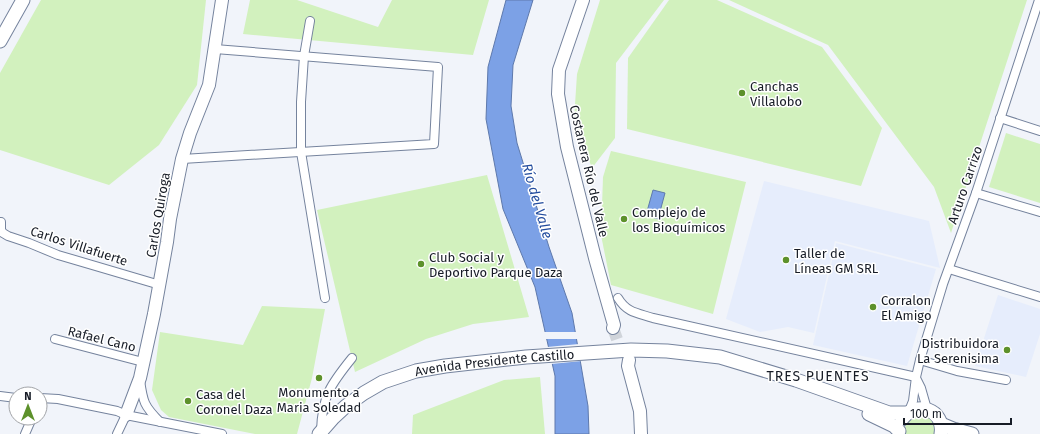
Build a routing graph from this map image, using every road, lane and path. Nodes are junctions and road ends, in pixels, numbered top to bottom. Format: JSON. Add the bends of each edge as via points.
{"nodes":[{"id":1,"x":23,"y":0,"type":"edge"},
{"id":2,"x":222,"y":0,"type":"edge"},
{"id":3,"x":583,"y":0,"type":"edge"},
{"id":4,"x":1038,"y":0,"type":"edge"},
{"id":5,"x":310,"y":21,"type":"dead end"},
{"id":6,"x":0,"y":41,"type":"edge"},
{"id":7,"x":215,"y":49,"type":"junction"},
{"id":8,"x":304,"y":56,"type":"junction"},
{"id":9,"x":1000,"y":118,"type":"junction"},
{"id":10,"x":1040,"y":131,"type":"edge"},
{"id":11,"x":301,"y":152,"type":"junction"},
{"id":12,"x":182,"y":159,"type":"junction"},
{"id":13,"x":976,"y":193,"type":"junction"},
{"id":14,"x":1040,"y":212,"type":"edge"},
{"id":15,"x":1,"y":222,"type":"edge"},
{"id":16,"x":949,"y":269,"type":"junction"},
{"id":17,"x":160,"y":284,"type":"junction"},
{"id":18,"x":325,"y":298,"type":"dead end"},
{"id":19,"x":618,"y":298,"type":"dead end"},
{"id":20,"x":1040,"y":298,"type":"edge"},
{"id":21,"x":615,"y":327,"type":"tunnel mouth"},
{"id":22,"x":55,"y":340,"type":"dead end"},
{"id":23,"x":691,"y":354,"type":"junction"},
{"id":24,"x":352,"y":358,"type":"dead end"},
{"id":25,"x":920,"y":360,"type":"junction"},
{"id":26,"x":143,"y":362,"type":"junction"},
{"id":27,"x":627,"y":363,"type":"tunnel mouth"},
{"id":28,"x":916,"y":377,"type":"junction"},
{"id":29,"x":140,"y":378,"type":"junction"},
{"id":30,"x":1006,"y":380,"type":"dead end"},
{"id":31,"x":48,"y":398,"type":"edge"},
{"id":32,"x":927,"y":409,"type":"junction"},
{"id":33,"x":908,"y":412,"type":"junction"},
{"id":34,"x":126,"y":415,"type":"junction"},
{"id":35,"x":160,"y":422,"type":"junction"},
{"id":36,"x":941,"y":429,"type":"edge"},
{"id":37,"x":899,"y":432,"type":"edge"},
{"id":38,"x":320,"y":433,"type":"edge"},
{"id":39,"x":118,"y":434,"type":"edge"},
{"id":40,"x":222,"y":434,"type":"edge"},
{"id":41,"x":641,"y":434,"type":"edge"},
{"id":42,"x":972,"y":434,"type":"edge"}],
"edges":[{"from":1,"to":6,"type":"main road"},
{"from":2,"to":7,"type":"street","name":"Carlos Quiroga"},
{"from":3,"to":21,"type":"street","name":"Costanera Río del Valle","via":[[561,63],[558,94],[567,147],[594,258]]},
{"from":4,"to":9,"type":"street","name":"Arturo Carrizo"},
{"from":5,"to":8,"type":"street"},
{"from":7,"to":8,"type":"street"},
{"from":7,"to":12,"type":"street","name":"Carlos Quiroga","via":[[209,85]]},
{"from":8,"to":11,"type":"street","via":[[300,102]]},
{"from":8,"to":11,"type":"street","via":[[438,67],[434,144]]},
{"from":9,"to":10,"type":"street"},
{"from":9,"to":13,"type":"street","name":"Arturo Carrizo"},
{"from":11,"to":12,"type":"street"},
{"from":11,"to":18,"type":"street"},
{"from":12,"to":17,"type":"street","name":"Carlos Quiroga"},
{"from":13,"to":14,"type":"street"},
{"from":13,"to":16,"type":"street","name":"Arturo Carrizo"},
{"from":15,"to":17,"type":"street","name":"Carlos Villafuerte","via":[[1,230],[8,236],[58,255]]},
{"from":16,"to":20,"type":"street"},
{"from":16,"to":25,"type":"street","name":"Arturo Carrizo"},
{"from":17,"to":26,"type":"street","name":"Carlos Quiroga"},
{"from":19,"to":28,"type":"street","via":[[622,306],[630,311],[653,318]]},
{"from":22,"to":26,"type":"street","name":"Rafael Cano"},
{"from":23,"to":33,"type":"main road","name":"Avenida Presidente Castillo","via":[[720,356],[889,413]]},
{"from":23,"to":37,"type":"main road","name":"Avenida Presidente Castillo","via":[[854,408],[894,426]]},
{"from":23,"to":38,"type":"main road","name":"Avenida Presidente Castillo","via":[[652,350],[612,351],[440,367],[401,375],[364,393],[346,406]]},
{"from":24,"to":38,"type":"street","via":[[325,398]]},
{"from":25,"to":28,"type":"street","name":"Arturo Carrizo"},
{"from":25,"to":30,"type":"street","via":[[957,371]]},
{"from":26,"to":29,"type":"street","name":"Carlos Quiroga"},
{"from":27,"to":41,"type":"street","via":[[640,411]]},
{"from":28,"to":32,"type":"street"},
{"from":28,"to":33,"type":"street","name":"Arturo Carrizo","via":[[913,401]]},
{"from":29,"to":34,"type":"street","name":"Carlos Quiroga"},
{"from":29,"to":35,"type":"street","via":[[144,404]]},
{"from":31,"to":34,"type":"street","via":[[117,410]]},
{"from":32,"to":33,"type":"main road","name":"Avenida Presidente Castillo","via":[[919,408]]},
{"from":32,"to":36,"type":"main road","via":[[938,418]]},
{"from":33,"to":37,"type":"main road","via":[[902,419]]},
{"from":34,"to":35,"type":"street"},
{"from":34,"to":39,"type":"street","name":"Carlos Quiroga"},
{"from":35,"to":40,"type":"street"},
{"from":36,"to":42,"type":"main road"}]}
